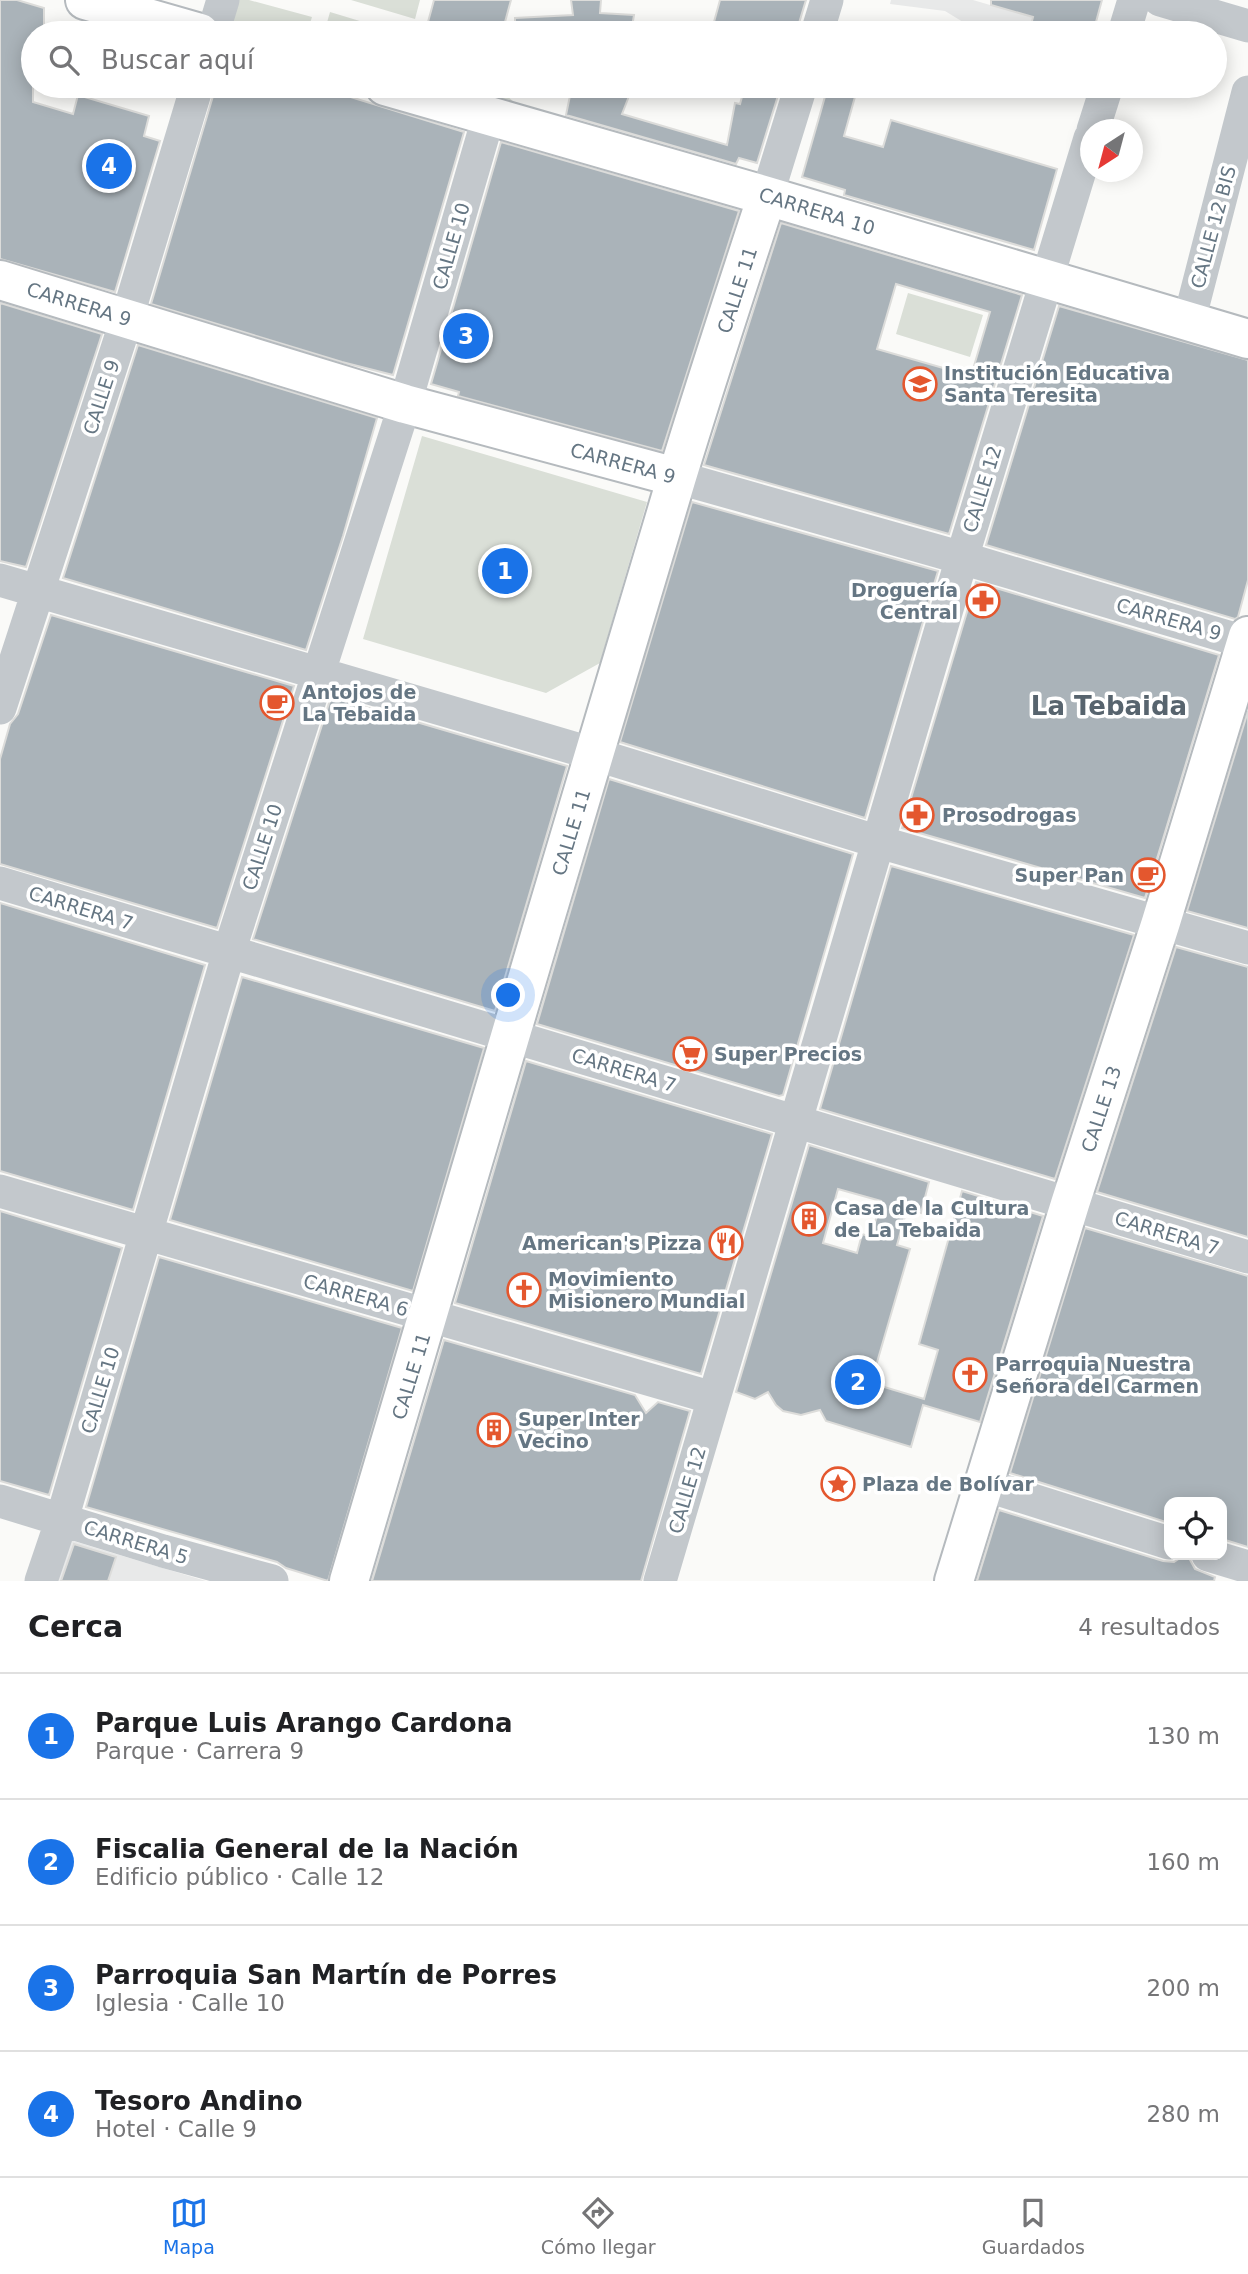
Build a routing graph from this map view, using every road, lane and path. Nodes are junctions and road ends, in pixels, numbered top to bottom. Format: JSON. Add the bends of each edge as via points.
{"nodes":[{"id":1,"x":85,"y":0,"type":"edge"},
{"id":2,"x":223,"y":0,"type":"edge"},
{"id":3,"x":827,"y":0,"type":"edge"},
{"id":4,"x":1135,"y":0,"type":"edge"},
{"id":5,"x":1160,"y":0,"type":"edge"},
{"id":6,"x":158,"y":21,"type":"edge"},
{"id":7,"x":217,"y":21,"type":"edge"},
{"id":8,"x":821,"y":21,"type":"edge"},
{"id":9,"x":1128,"y":21,"type":"edge"},
{"id":10,"x":1248,"y":26,"type":"edge"},
{"id":11,"x":1248,"y":92,"type":"edge"},
{"id":12,"x":193,"y":98,"type":"edge"},
{"id":13,"x":428,"y":98,"type":"edge"},
{"id":14,"x":797,"y":98,"type":"edge"},
{"id":15,"x":1103,"y":98,"type":"edge"},
{"id":16,"x":489,"y":115,"type":"junction"},
{"id":17,"x":1096,"y":119,"type":"edge"},
{"id":18,"x":1080,"y":170,"type":"edge"},
{"id":19,"x":767,"y":196,"type":"junction"},
{"id":20,"x":0,"y":280,"type":"edge"},
{"id":21,"x":1045,"y":280,"type":"junction"},
{"id":22,"x":127,"y":318,"type":"junction"},
{"id":23,"x":1189,"y":321,"type":"junction"},
{"id":24,"x":1248,"y":339,"type":"edge"},
{"id":25,"x":405,"y":404,"type":"junction"},
{"id":26,"x":676,"y":477,"type":"junction"},
{"id":27,"x":962,"y":558,"type":"junction"},
{"id":28,"x":0,"y":580,"type":"edge"},
{"id":29,"x":38,"y":591,"type":"junction"},
{"id":30,"x":1247,"y":640,"type":"edge"},
{"id":31,"x":317,"y":674,"type":"junction"},
{"id":32,"x":0,"y":708,"type":"edge"},
{"id":33,"x":594,"y":754,"type":"junction"},
{"id":34,"x":879,"y":842,"type":"junction"},
{"id":35,"x":0,"y":883,"type":"edge"},
{"id":36,"x":1161,"y":922,"type":"junction"},
{"id":37,"x":1248,"y":948,"type":"edge"},
{"id":38,"x":229,"y":952,"type":"junction"},
{"id":39,"x":510,"y":1035,"type":"junction"},
{"id":40,"x":796,"y":1123,"type":"junction"},
{"id":41,"x":0,"y":1192,"type":"edge"},
{"id":42,"x":1070,"y":1204,"type":"junction"},
{"id":43,"x":146,"y":1235,"type":"junction"},
{"id":44,"x":1248,"y":1257,"type":"edge"},
{"id":45,"x":430,"y":1316,"type":"junction"},
{"id":46,"x":713,"y":1398,"type":"junction"},
{"id":47,"x":985,"y":1485,"type":"junction"},
{"id":48,"x":0,"y":1501,"type":"edge"},
{"id":49,"x":61,"y":1519,"type":"junction"},
{"id":50,"x":1164,"y":1541,"type":"edge"},
{"id":51,"x":1225,"y":1560,"type":"edge"},
{"id":52,"x":1248,"y":1567,"type":"edge"},
{"id":53,"x":41,"y":1581,"type":"edge"},
{"id":54,"x":272,"y":1581,"type":"edge"},
{"id":55,"x":349,"y":1581,"type":"edge"},
{"id":56,"x":660,"y":1581,"type":"edge"},
{"id":57,"x":954,"y":1581,"type":"edge"}],
"edges":[{"from":1,"to":6,"type":"main road"},
{"from":2,"to":7,"type":"street"},
{"from":3,"to":8,"type":"street"},
{"from":4,"to":9,"type":"street"},
{"from":5,"to":10,"type":"street"},
{"from":11,"to":23,"type":"street","name":"CALLE 12 BIS"},
{"from":12,"to":22,"type":"street","name":"CALLE 9"},
{"from":13,"to":16,"type":"main road","name":"CARRERA 10"},
{"from":14,"to":19,"type":"street","name":"CALLE 11"},
{"from":15,"to":17,"type":"street"},
{"from":16,"to":19,"type":"main road","name":"CARRERA 10"},
{"from":16,"to":25,"type":"street","name":"CALLE 10"},
{"from":18,"to":21,"type":"street","name":"CALLE 12"},
{"from":19,"to":21,"type":"main road","name":"CARRERA 10"},
{"from":19,"to":26,"type":"main road","name":"CALLE 11"},
{"from":20,"to":22,"type":"main road","name":"CARRERA 9"},
{"from":21,"to":23,"type":"main road","name":"CARRERA 10"},
{"from":21,"to":27,"type":"street","name":"CALLE 12"},
{"from":22,"to":25,"type":"main road","name":"CARRERA 9"},
{"from":22,"to":29,"type":"street","name":"CALLE 9"},
{"from":23,"to":24,"type":"main road","name":"CARRERA 10"},
{"from":25,"to":26,"type":"main road","name":"CARRERA 9"},
{"from":25,"to":31,"type":"street","name":"CALLE 10"},
{"from":26,"to":27,"type":"street","name":"CARRERA 9"},
{"from":26,"to":33,"type":"main road","name":"CALLE 11"},
{"from":27,"to":30,"type":"street","name":"CARRERA 9"},
{"from":27,"to":34,"type":"street","name":"CALLE 12"},
{"from":28,"to":29,"type":"street"},
{"from":29,"to":31,"type":"street"},
{"from":29,"to":32,"type":"street","name":"CALLE 9"},
{"from":30,"to":36,"type":"main road","name":"CALLE 13"},
{"from":31,"to":33,"type":"street"},
{"from":31,"to":38,"type":"street","name":"CALLE 10"},
{"from":33,"to":34,"type":"street"},
{"from":33,"to":39,"type":"main road","name":"CALLE 11"},
{"from":34,"to":36,"type":"street"},
{"from":34,"to":40,"type":"street","name":"CALLE 12"},
{"from":35,"to":38,"type":"street","name":"CARRERA 7"},
{"from":36,"to":37,"type":"street"},
{"from":36,"to":42,"type":"main road","name":"CALLE 13"},
{"from":38,"to":39,"type":"street","name":"CARRERA 7"},
{"from":38,"to":43,"type":"street","name":"CALLE 10"},
{"from":39,"to":40,"type":"street","name":"CARRERA 7"},
{"from":39,"to":45,"type":"main road","name":"CALLE 11"},
{"from":40,"to":42,"type":"street","name":"CARRERA 7"},
{"from":40,"to":46,"type":"street","name":"CALLE 12"},
{"from":41,"to":43,"type":"street","name":"CARRERA 6"},
{"from":42,"to":44,"type":"street","name":"CARRERA 7"},
{"from":42,"to":47,"type":"main road","name":"CALLE 13"},
{"from":43,"to":45,"type":"street","name":"CARRERA 6"},
{"from":43,"to":49,"type":"street","name":"CALLE 10"},
{"from":45,"to":46,"type":"street","name":"CARRERA 6"},
{"from":45,"to":55,"type":"main road","name":"CALLE 11"},
{"from":46,"to":56,"type":"street","name":"CALLE 12"},
{"from":47,"to":50,"type":"street"},
{"from":47,"to":57,"type":"main road","name":"CALLE 13"},
{"from":48,"to":49,"type":"street","name":"CARRERA 5"},
{"from":49,"to":53,"type":"street","name":"CALLE 10"},
{"from":49,"to":54,"type":"street","name":"CARRERA 5"},
{"from":51,"to":52,"type":"street"}]}
